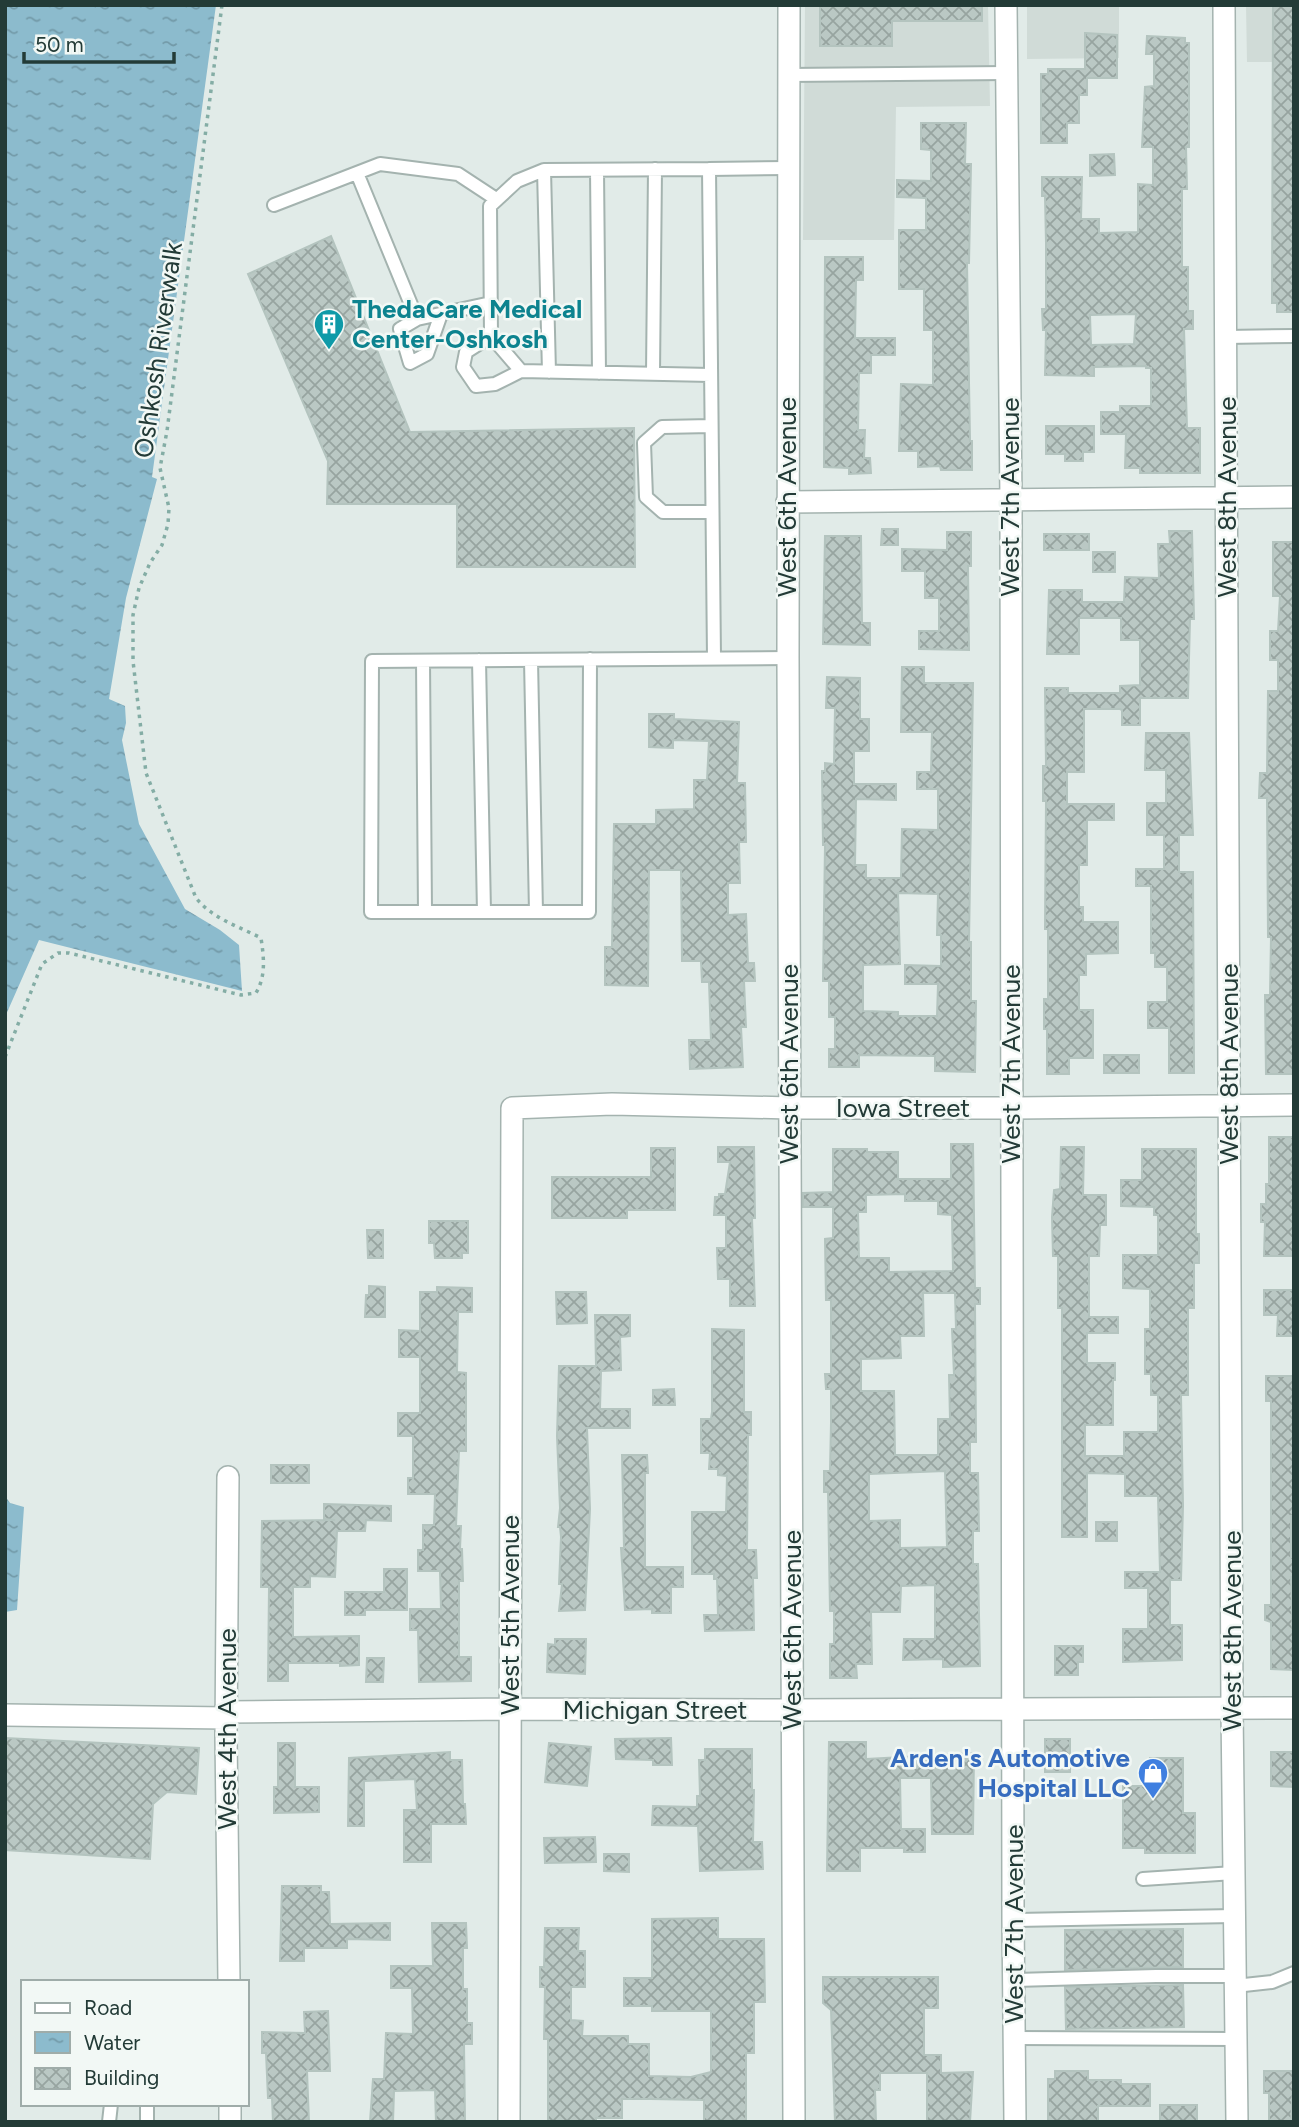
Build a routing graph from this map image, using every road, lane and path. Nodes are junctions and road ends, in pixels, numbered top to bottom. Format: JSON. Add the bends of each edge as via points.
{"nodes":[{"id":1,"x":222,"y":5,"type":"edge"},
{"id":2,"x":789,"y":5,"type":"edge"},
{"id":3,"x":1006,"y":5,"type":"edge"},
{"id":4,"x":1224,"y":5,"type":"edge"},
{"id":5,"x":1007,"y":73,"type":"junction"},
{"id":6,"x":788,"y":75,"type":"junction"},
{"id":7,"x":788,"y":168,"type":"junction"},
{"id":8,"x":654,"y":169,"type":"junction"},
{"id":9,"x":709,"y":169,"type":"junction"},
{"id":10,"x":544,"y":170,"type":"junction"},
{"id":11,"x":597,"y":170,"type":"junction"},
{"id":12,"x":357,"y":173,"type":"junction"},
{"id":13,"x":496,"y":199,"type":"junction"},
{"id":14,"x":274,"y":205,"type":"dead end"},
{"id":15,"x":491,"y":303,"type":"junction"},
{"id":16,"x":441,"y":314,"type":"junction"},
{"id":17,"x":416,"y":319,"type":"junction"},
{"id":18,"x":491,"y":336,"type":"junction"},
{"id":19,"x":1226,"y":337,"type":"junction"},
{"id":20,"x":1294,"y":337,"type":"edge"},
{"id":21,"x":521,"y":371,"type":"junction"},
{"id":22,"x":549,"y":372,"type":"junction"},
{"id":23,"x":599,"y":373,"type":"junction"},
{"id":24,"x":653,"y":374,"type":"junction"},
{"id":25,"x":711,"y":375,"type":"junction"},
{"id":26,"x":711,"y":426,"type":"junction"},
{"id":27,"x":1294,"y":497,"type":"edge"},
{"id":28,"x":1011,"y":499,"type":"junction"},
{"id":29,"x":1227,"y":499,"type":"junction"},
{"id":30,"x":787,"y":502,"type":"junction"},
{"id":31,"x":712,"y":512,"type":"junction"},
{"id":32,"x":714,"y":658,"type":"junction"},
{"id":33,"x":788,"y":658,"type":"junction"},
{"id":34,"x":590,"y":659,"type":"junction"},
{"id":35,"x":479,"y":660,"type":"junction"},
{"id":36,"x":531,"y":660,"type":"junction"},
{"id":37,"x":423,"y":661,"type":"junction"},
{"id":38,"x":425,"y":912,"type":"junction"},
{"id":39,"x":484,"y":912,"type":"junction"},
{"id":40,"x":536,"y":912,"type":"junction"},
{"id":41,"x":5,"y":1057,"type":"edge"},
{"id":42,"x":1229,"y":1105,"type":"junction"},
{"id":43,"x":1294,"y":1105,"type":"edge"},
{"id":44,"x":512,"y":1108,"type":"joint"},
{"id":45,"x":790,"y":1108,"type":"junction"},
{"id":46,"x":1011,"y":1108,"type":"junction"},
{"id":47,"x":228,"y":1476,"type":"dead end"},
{"id":48,"x":1294,"y":1708,"type":"edge"},
{"id":49,"x":509,"y":1709,"type":"junction"},
{"id":50,"x":1014,"y":1709,"type":"junction"},
{"id":51,"x":793,"y":1710,"type":"junction"},
{"id":52,"x":1232,"y":1710,"type":"junction"},
{"id":53,"x":5,"y":1715,"type":"edge"},
{"id":54,"x":226,"y":1715,"type":"junction"},
{"id":55,"x":1234,"y":1872,"type":"junction"},
{"id":56,"x":1143,"y":1878,"type":"dead end"},
{"id":57,"x":1234,"y":1916,"type":"junction"},
{"id":58,"x":1013,"y":1920,"type":"junction"},
{"id":59,"x":1294,"y":1973,"type":"edge"},
{"id":60,"x":229,"y":1980,"type":"edge"},
{"id":61,"x":1014,"y":1980,"type":"junction"},
{"id":62,"x":1235,"y":1981,"type":"junction"},
{"id":63,"x":1015,"y":2038,"type":"junction"},
{"id":64,"x":1236,"y":2039,"type":"junction"},
{"id":65,"x":509,"y":2122,"type":"edge"},
{"id":66,"x":794,"y":2122,"type":"edge"},
{"id":67,"x":1016,"y":2122,"type":"edge"},
{"id":68,"x":1237,"y":2122,"type":"edge"}],
"edges":[{"from":1,"to":41,"type":"path","name":"Oshkosh Riverwalk","via":[[160,468],[168,524],[139,588],[133,615],[133,661],[146,773],[196,898],[221,919],[261,938],[261,984],[256,993],[241,995],[58,953],[42,964]]},
{"from":2,"to":6,"type":"street","name":"West 6th Avenue"},
{"from":3,"to":5,"type":"street","name":"West 7th Avenue"},
{"from":4,"to":19,"type":"street","name":"West 8th Avenue"},
{"from":5,"to":6,"type":"lane"},
{"from":5,"to":28,"type":"street","name":"West 7th Avenue"},
{"from":6,"to":7,"type":"street","name":"West 6th Avenue"},
{"from":7,"to":9,"type":"lane"},
{"from":7,"to":30,"type":"street","name":"West 6th Avenue"},
{"from":8,"to":9,"type":"lane"},
{"from":8,"to":11,"type":"lane"},
{"from":8,"to":24,"type":"lane"},
{"from":9,"to":25,"type":"lane"},
{"from":10,"to":11,"type":"lane"},
{"from":10,"to":13,"type":"lane","via":[[517,180]]},
{"from":10,"to":22,"type":"lane"},
{"from":11,"to":23,"type":"lane"},
{"from":12,"to":13,"type":"lane","via":[[380,164],[458,174]]},
{"from":12,"to":14,"type":"lane"},
{"from":12,"to":17,"type":"lane"},
{"from":13,"to":15,"type":"lane","via":[[490,205]]},
{"from":15,"to":16,"type":"lane"},
{"from":15,"to":18,"type":"lane"},
{"from":16,"to":17,"type":"lane"},
{"from":16,"to":17,"type":"lane","via":[[427,354],[410,363],[400,329]]},
{"from":18,"to":21,"type":"lane"},
{"from":18,"to":21,"type":"lane","via":[[466,352],[463,367],[476,386],[495,384]]},
{"from":19,"to":20,"type":"lane"},
{"from":19,"to":29,"type":"street","name":"West 8th Avenue"},
{"from":21,"to":22,"type":"lane"},
{"from":22,"to":23,"type":"lane"},
{"from":23,"to":24,"type":"lane"},
{"from":24,"to":25,"type":"lane"},
{"from":25,"to":26,"type":"lane"},
{"from":26,"to":31,"type":"lane"},
{"from":26,"to":31,"type":"lane","via":[[662,427],[644,443],[646,497],[663,512]]},
{"from":27,"to":29,"type":"street"},
{"from":28,"to":29,"type":"street"},
{"from":28,"to":30,"type":"street"},
{"from":28,"to":46,"type":"street","name":"West 7th Avenue"},
{"from":29,"to":42,"type":"street","name":"West 8th Avenue"},
{"from":30,"to":33,"type":"street","name":"West 6th Avenue"},
{"from":31,"to":32,"type":"lane"},
{"from":32,"to":33,"type":"lane"},
{"from":32,"to":34,"type":"lane"},
{"from":33,"to":45,"type":"street","name":"West 6th Avenue"},
{"from":34,"to":36,"type":"lane"},
{"from":34,"to":40,"type":"lane","via":[[589,912]]},
{"from":35,"to":36,"type":"lane"},
{"from":35,"to":37,"type":"lane"},
{"from":35,"to":39,"type":"lane"},
{"from":36,"to":40,"type":"lane"},
{"from":37,"to":38,"type":"lane"},
{"from":37,"to":38,"type":"lane","via":[[372,661],[371,912]]},
{"from":38,"to":39,"type":"lane"},
{"from":39,"to":40,"type":"lane"},
{"from":42,"to":43,"type":"street","name":"Iowa Street"},
{"from":42,"to":46,"type":"street","name":"Iowa Street"},
{"from":42,"to":52,"type":"street","name":"West 8th Avenue"},
{"from":44,"to":45,"type":"street","name":"Iowa Street","via":[[612,1104]]},
{"from":44,"to":49,"type":"street","name":"West 5th Avenue"},
{"from":45,"to":46,"type":"street","name":"Iowa Street"},
{"from":45,"to":51,"type":"street","name":"West 6th Avenue"},
{"from":46,"to":50,"type":"street","name":"West 7th Avenue"},
{"from":47,"to":54,"type":"street","name":"West 4th Avenue"},
{"from":48,"to":52,"type":"street","name":"Michigan Street"},
{"from":49,"to":51,"type":"street","name":"Michigan Street"},
{"from":49,"to":54,"type":"street","name":"Michigan Street"},
{"from":49,"to":65,"type":"street","name":"West 5th Avenue"},
{"from":50,"to":51,"type":"street","name":"Michigan Street"},
{"from":50,"to":52,"type":"street","name":"Michigan Street"},
{"from":50,"to":58,"type":"street","name":"West 7th Avenue"},
{"from":51,"to":66,"type":"street","name":"West 6th Avenue"},
{"from":52,"to":55,"type":"street","name":"West 8th Avenue"},
{"from":53,"to":54,"type":"street","name":"Michigan Street"},
{"from":54,"to":60,"type":"street","name":"West 4th Avenue"},
{"from":55,"to":56,"type":"lane"},
{"from":55,"to":57,"type":"street","name":"West 8th Avenue"},
{"from":57,"to":58,"type":"lane"},
{"from":57,"to":62,"type":"street","name":"West 8th Avenue"},
{"from":58,"to":61,"type":"street","name":"West 7th Avenue"},
{"from":59,"to":62,"type":"lane","via":[[1272,1982]]},
{"from":61,"to":62,"type":"lane","via":[[1156,1976]]},
{"from":61,"to":63,"type":"street","name":"West 7th Avenue"},
{"from":62,"to":64,"type":"street","name":"West 8th Avenue"},
{"from":63,"to":64,"type":"lane"},
{"from":63,"to":67,"type":"street","name":"West 7th Avenue"},
{"from":64,"to":68,"type":"street","name":"West 8th Avenue"}]}
